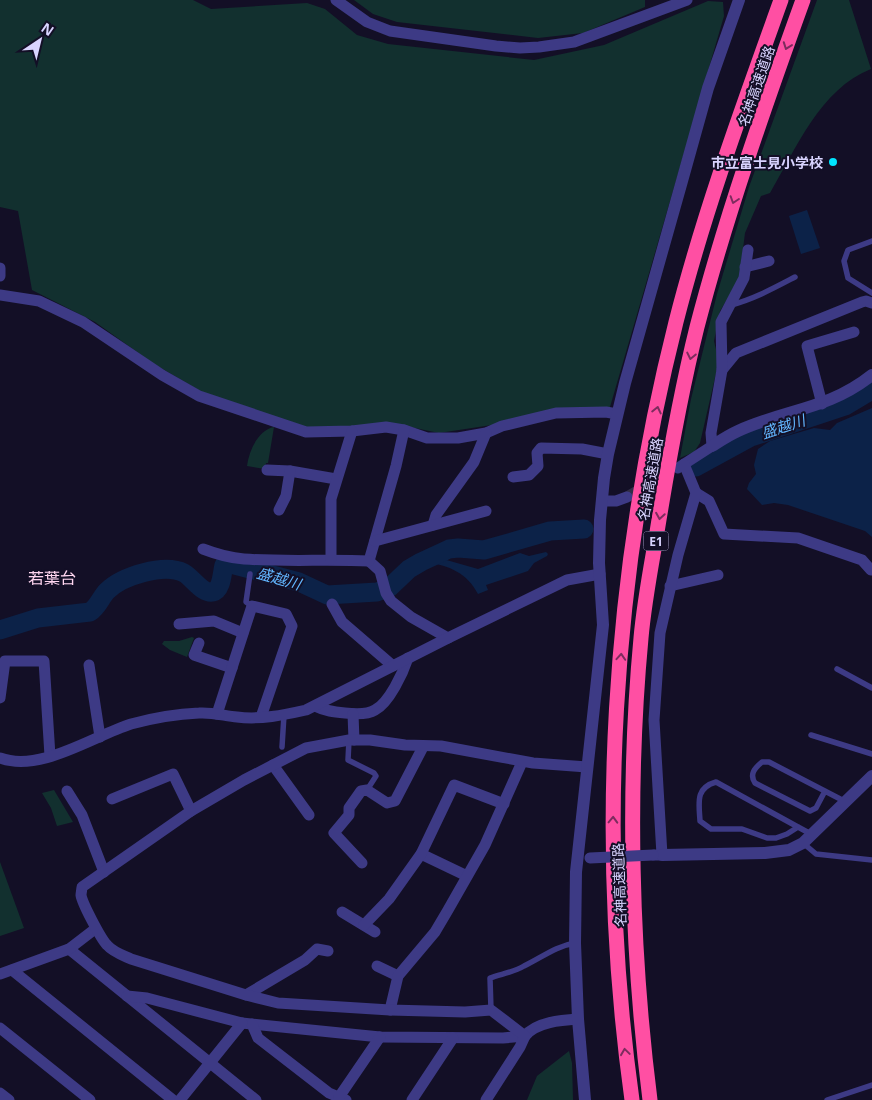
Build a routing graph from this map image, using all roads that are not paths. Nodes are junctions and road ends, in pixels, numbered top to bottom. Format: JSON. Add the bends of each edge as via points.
{"nodes":[{"id":1,"x":336,"y":0,"type":"edge"},
{"id":2,"x":687,"y":0,"type":"edge"},
{"id":3,"x":739,"y":0,"type":"edge"},
{"id":4,"x":781,"y":0,"type":"edge"},
{"id":5,"x":803,"y":0,"type":"edge"},
{"id":6,"x":872,"y":240,"type":"edge"},
{"id":7,"x":748,"y":250,"type":"dead end"},
{"id":8,"x":769,"y":261,"type":"dead end"},
{"id":9,"x":745,"y":267,"type":"junction"},
{"id":10,"x":0,"y":268,"type":"edge"},
{"id":11,"x":0,"y":276,"type":"edge"},
{"id":12,"x":795,"y":277,"type":"dead end"},
{"id":13,"x":872,"y":293,"type":"edge"},
{"id":14,"x":0,"y":295,"type":"edge"},
{"id":15,"x":872,"y":303,"type":"edge"},
{"id":16,"x":731,"y":305,"type":"junction"},
{"id":17,"x":854,"y":332,"type":"dead end"},
{"id":18,"x":722,"y":370,"type":"junction"},
{"id":19,"x":872,"y":375,"type":"edge"},
{"id":20,"x":822,"y":404,"type":"junction"},
{"id":21,"x":617,"y":414,"type":"junction"},
{"id":22,"x":404,"y":430,"type":"junction"},
{"id":23,"x":352,"y":432,"type":"junction"},
{"id":24,"x":486,"y":433,"type":"junction"},
{"id":25,"x":712,"y":446,"type":"junction"},
{"id":26,"x":608,"y":454,"type":"junction"},
{"id":27,"x":267,"y":470,"type":"dead end"},
{"id":28,"x":290,"y":471,"type":"junction"},
{"id":29,"x":513,"y":477,"type":"dead end"},
{"id":30,"x":336,"y":479,"type":"junction"},
{"id":31,"x":696,"y":493,"type":"junction"},
{"id":32,"x":627,"y":497,"type":"tunnel mouth"},
{"id":33,"x":602,"y":501,"type":"junction"},
{"id":34,"x":279,"y":510,"type":"dead end"},
{"id":35,"x":486,"y":510,"type":"dead end"},
{"id":36,"x":433,"y":525,"type":"junction"},
{"id":37,"x":375,"y":541,"type":"junction"},
{"id":38,"x":203,"y":549,"type":"dead end"},
{"id":39,"x":330,"y":559,"type":"junction"},
{"id":40,"x":369,"y":561,"type":"junction"},
{"id":41,"x":871,"y":570,"type":"edge"},
{"id":42,"x":250,"y":574,"type":"dead end"},
{"id":43,"x":600,"y":574,"type":"junction"},
{"id":44,"x":718,"y":575,"type":"dead end"},
{"id":45,"x":670,"y":586,"type":"junction"},
{"id":46,"x":332,"y":604,"type":"dead end"},
{"id":47,"x":252,"y":606,"type":"junction"},
{"id":48,"x":179,"y":624,"type":"dead end"},
{"id":49,"x":244,"y":632,"type":"junction"},
{"id":50,"x":448,"y":638,"type":"junction"},
{"id":51,"x":199,"y":643,"type":"dead end"},
{"id":52,"x":408,"y":658,"type":"junction"},
{"id":53,"x":89,"y":665,"type":"dead end"},
{"id":54,"x":393,"y":666,"type":"junction"},
{"id":55,"x":232,"y":668,"type":"junction"},
{"id":56,"x":837,"y":669,"type":"dead end"},
{"id":57,"x":872,"y":688,"type":"edge"},
{"id":58,"x":0,"y":698,"type":"edge"},
{"id":59,"x":315,"y":706,"type":"junction"},
{"id":60,"x":217,"y":714,"type":"junction"},
{"id":61,"x":353,"y":714,"type":"junction"},
{"id":62,"x":284,"y":715,"type":"junction"},
{"id":63,"x":261,"y":717,"type":"junction"},
{"id":64,"x":811,"y":735,"type":"dead end"},
{"id":65,"x":100,"y":737,"type":"junction"},
{"id":66,"x":352,"y":740,"type":"junction"},
{"id":67,"x":282,"y":747,"type":"dead end"},
{"id":68,"x":423,"y":747,"type":"junction"},
{"id":69,"x":872,"y":754,"type":"edge"},
{"id":70,"x":50,"y":756,"type":"junction"},
{"id":71,"x":0,"y":758,"type":"edge"},
{"id":72,"x":522,"y":762,"type":"junction"},
{"id":73,"x":273,"y":765,"type":"junction"},
{"id":74,"x":587,"y":767,"type":"junction"},
{"id":75,"x":872,"y":776,"type":"edge"},
{"id":76,"x":367,"y":790,"type":"junction"},
{"id":77,"x":67,"y":791,"type":"dead end"},
{"id":78,"x":825,"y":791,"type":"junction"},
{"id":79,"x":112,"y":799,"type":"dead end"},
{"id":80,"x":846,"y":802,"type":"junction"},
{"id":81,"x":504,"y":804,"type":"junction"},
{"id":82,"x":191,"y":811,"type":"junction"},
{"id":83,"x":310,"y":815,"type":"dead end"},
{"id":84,"x":798,"y":827,"type":"junction"},
{"id":85,"x":808,"y":839,"type":"junction"},
{"id":86,"x":421,"y":854,"type":"junction"},
{"id":87,"x":658,"y":855,"type":"junction"},
{"id":88,"x":577,"y":858,"type":"junction"},
{"id":89,"x":872,"y":860,"type":"edge"},
{"id":90,"x":362,"y":863,"type":"dead end"},
{"id":91,"x":104,"y":872,"type":"junction"},
{"id":92,"x":467,"y":876,"type":"junction"},
{"id":93,"x":342,"y":912,"type":"dead end"},
{"id":94,"x":364,"y":926,"type":"junction"},
{"id":95,"x":95,"y":928,"type":"junction"},
{"id":96,"x":375,"y":932,"type":"dead end"},
{"id":97,"x":575,"y":943,"type":"junction"},
{"id":98,"x":69,"y":950,"type":"junction"},
{"id":99,"x":328,"y":951,"type":"dead end"},
{"id":100,"x":377,"y":966,"type":"dead end"},
{"id":101,"x":12,"y":970,"type":"junction"},
{"id":102,"x":0,"y":974,"type":"edge"},
{"id":103,"x":398,"y":976,"type":"junction"},
{"id":104,"x":127,"y":996,"type":"junction"},
{"id":105,"x":246,"y":996,"type":"junction"},
{"id":106,"x":390,"y":1010,"type":"junction"},
{"id":107,"x":492,"y":1010,"type":"junction"},
{"id":108,"x":578,"y":1019,"type":"junction"},
{"id":109,"x":247,"y":1024,"type":"junction"},
{"id":110,"x":0,"y":1028,"type":"edge"},
{"id":111,"x":525,"y":1036,"type":"junction"},
{"id":112,"x":380,"y":1037,"type":"junction"},
{"id":113,"x":453,"y":1038,"type":"junction"},
{"id":114,"x":210,"y":1063,"type":"junction"},
{"id":115,"x":872,"y":1085,"type":"edge"},
{"id":116,"x":0,"y":1093,"type":"edge"},
{"id":117,"x":343,"y":1099,"type":"edge"},
{"id":118,"x":9,"y":1100,"type":"edge"},
{"id":119,"x":90,"y":1100,"type":"edge"},
{"id":120,"x":173,"y":1100,"type":"edge"},
{"id":121,"x":180,"y":1100,"type":"edge"},
{"id":122,"x":256,"y":1100,"type":"edge"},
{"id":123,"x":412,"y":1100,"type":"edge"},
{"id":124,"x":486,"y":1100,"type":"edge"},
{"id":125,"x":585,"y":1100,"type":"edge"},
{"id":126,"x":632,"y":1100,"type":"edge"},
{"id":127,"x":650,"y":1100,"type":"edge"},
{"id":128,"x":827,"y":1100,"type":"edge"}],
"edges":[{"from":1,"to":2,"type":"street","via":[[362,20],[390,31],[496,46],[539,48],[574,42]]},
{"from":3,"to":21,"type":"street","via":[[705,98]]},
{"from":126,"to":4,"type":"highway","name":"名神高速道路","number":"E1","one_way":true,"via":[[624,1044],[612,842],[622,635],[633,546],[650,441],[676,322],[706,218]]},
{"from":5,"to":127,"type":"highway","name":"名神高速道路","number":"E1","one_way":true,"via":[[726,225],[697,328],[671,448],[641,636],[635,724],[633,842],[638,973]]},
{"from":6,"to":13,"type":"lane","via":[[848,250],[844,261],[848,278]]},
{"from":7,"to":9,"type":"street"},
{"from":8,"to":9,"type":"street"},
{"from":9,"to":16,"type":"street","via":[[744,278]]},
{"from":10,"to":11,"type":"street"},
{"from":12,"to":16,"type":"lane"},
{"from":14,"to":23,"type":"street","via":[[39,301],[68,314],[199,396],[306,432]]},
{"from":15,"to":18,"type":"street","via":[[862,302],[736,353]]},
{"from":16,"to":18,"type":"street","via":[[721,322]]},
{"from":17,"to":20,"type":"street","via":[[838,332],[807,346]]},
{"from":18,"to":25,"type":"street","via":[[711,433]]},
{"from":19,"to":20,"type":"street","via":[[846,393]]},
{"from":20,"to":25,"type":"street","via":[[738,431]]},
{"from":21,"to":24,"type":"street","via":[[556,413]]},
{"from":21,"to":26,"type":"street"},
{"from":22,"to":23,"type":"street","via":[[386,426]]},
{"from":22,"to":24,"type":"street","via":[[427,438],[458,438]]},
{"from":22,"to":37,"type":"street"},
{"from":23,"to":30,"type":"street"},
{"from":24,"to":36,"type":"street","via":[[474,462],[436,515]]},
{"from":25,"to":31,"type":"street","via":[[681,466]]},
{"from":26,"to":29,"type":"street","via":[[582,448],[541,448],[537,452],[538,466],[529,475]]},
{"from":26,"to":33,"type":"street"},
{"from":27,"to":28,"type":"street"},
{"from":28,"to":30,"type":"street"},
{"from":28,"to":34,"type":"street","via":[[286,496]]},
{"from":30,"to":39,"type":"street","via":[[331,498]]},
{"from":31,"to":41,"type":"street","via":[[709,501],[724,534],[798,538],[862,560]]},
{"from":31,"to":45,"type":"street"},
{"from":32,"to":33,"type":"street"},
{"from":33,"to":43,"type":"street"},
{"from":35,"to":36,"type":"street"},
{"from":36,"to":37,"type":"street"},
{"from":37,"to":40,"type":"street"},
{"from":38,"to":39,"type":"street","via":[[243,559]]},
{"from":39,"to":40,"type":"street"},
{"from":40,"to":50,"type":"street","via":[[380,571],[391,601],[411,617]]},
{"from":42,"to":47,"type":"lane","via":[[246,602]]},
{"from":43,"to":50,"type":"street","via":[[567,580]]},
{"from":43,"to":74,"type":"street","via":[[603,625]]},
{"from":44,"to":45,"type":"street"},
{"from":45,"to":87,"type":"street","via":[[660,633],[654,720]]},
{"from":46,"to":54,"type":"street","via":[[342,622]]},
{"from":47,"to":49,"type":"street"},
{"from":47,"to":63,"type":"street","via":[[286,614],[292,626]]},
{"from":48,"to":49,"type":"street","via":[[214,622]]},
{"from":49,"to":55,"type":"street"},
{"from":50,"to":52,"type":"street"},
{"from":51,"to":55,"type":"street","via":[[194,654]]},
{"from":52,"to":54,"type":"street"},
{"from":52,"to":61,"type":"street","via":[[385,701],[375,710]]},
{"from":53,"to":65,"type":"street"},
{"from":54,"to":59,"type":"street"},
{"from":55,"to":60,"type":"street"},
{"from":56,"to":57,"type":"lane"},
{"from":58,"to":70,"type":"street","via":[[5,661],[44,661]]},
{"from":59,"to":61,"type":"street"},
{"from":59,"to":62,"type":"street"},
{"from":60,"to":63,"type":"street"},
{"from":60,"to":65,"type":"street","via":[[201,712],[153,718]]},
{"from":61,"to":66,"type":"street"},
{"from":62,"to":63,"type":"street"},
{"from":62,"to":67,"type":"lane"},
{"from":64,"to":69,"type":"lane"},
{"from":65,"to":70,"type":"street"},
{"from":66,"to":68,"type":"street"},
{"from":66,"to":73,"type":"street","via":[[306,748]]},
{"from":66,"to":76,"type":"lane","via":[[348,760],[376,776]]},
{"from":68,"to":72,"type":"street","via":[[442,746]]},
{"from":68,"to":76,"type":"street","via":[[395,801],[387,803]]},
{"from":70,"to":71,"type":"street","via":[[19,761]]},
{"from":72,"to":74,"type":"street"},
{"from":72,"to":81,"type":"street"},
{"from":73,"to":82,"type":"street"},
{"from":73,"to":83,"type":"street"},
{"from":74,"to":88,"type":"street"},
{"from":75,"to":80,"type":"street"},
{"from":76,"to":90,"type":"street","via":[[361,791],[349,808],[349,815],[334,834]]},
{"from":77,"to":91,"type":"street","via":[[82,815]]},
{"from":78,"to":78,"type":"lane","via":[[769,762],[762,762],[753,773],[755,783],[810,811],[816,808]]},
{"from":78,"to":80,"type":"lane"},
{"from":79,"to":82,"type":"street","via":[[173,774]]},
{"from":80,"to":85,"type":"street"},
{"from":81,"to":86,"type":"street","via":[[454,785]]},
{"from":81,"to":92,"type":"street"},
{"from":82,"to":91,"type":"street"},
{"from":84,"to":84,"type":"lane","via":[[716,782],[704,788],[699,797],[700,821],[711,829],[742,829],[776,838]]},
{"from":84,"to":85,"type":"lane"},
{"from":85,"to":87,"type":"street","via":[[780,852]]},
{"from":85,"to":89,"type":"lane","via":[[816,854]]},
{"from":86,"to":92,"type":"street"},
{"from":86,"to":94,"type":"street","via":[[389,899]]},
{"from":87,"to":88,"type":"street","bridge":true},
{"from":88,"to":97,"type":"street"},
{"from":91,"to":95,"type":"street","via":[[82,887],[80,895]]},
{"from":92,"to":103,"type":"street","via":[[435,932]]},
{"from":93,"to":94,"type":"street"},
{"from":94,"to":96,"type":"street"},
{"from":95,"to":98,"type":"street"},
{"from":95,"to":105,"type":"street","via":[[106,944],[131,959]]},
{"from":97,"to":107,"type":"lane","via":[[540,956],[524,967],[490,978]]},
{"from":97,"to":108,"type":"street"},
{"from":98,"to":101,"type":"street"},
{"from":98,"to":104,"type":"street"},
{"from":99,"to":105,"type":"street","via":[[317,949],[306,960]]},
{"from":100,"to":103,"type":"street"},
{"from":101,"to":102,"type":"street"},
{"from":101,"to":120,"type":"street"},
{"from":103,"to":106,"type":"street"},
{"from":104,"to":109,"type":"street","via":[[147,998]]},
{"from":104,"to":114,"type":"street"},
{"from":105,"to":106,"type":"street","via":[[278,1003]]},
{"from":106,"to":107,"type":"street"},
{"from":107,"to":111,"type":"street"},
{"from":108,"to":111,"type":"street","via":[[546,1023]]},
{"from":108,"to":125,"type":"street"},
{"from":109,"to":112,"type":"street"},
{"from":109,"to":114,"type":"street"},
{"from":109,"to":117,"type":"street","via":[[258,1038],[329,1093]]},
{"from":110,"to":119,"type":"street"},
{"from":111,"to":113,"type":"street"},
{"from":111,"to":124,"type":"street"},
{"from":112,"to":113,"type":"street"},
{"from":112,"to":117,"type":"street"},
{"from":113,"to":123,"type":"street"},
{"from":114,"to":121,"type":"street"},
{"from":114,"to":122,"type":"street"},
{"from":115,"to":128,"type":"lane"},
{"from":116,"to":118,"type":"street"}]}
